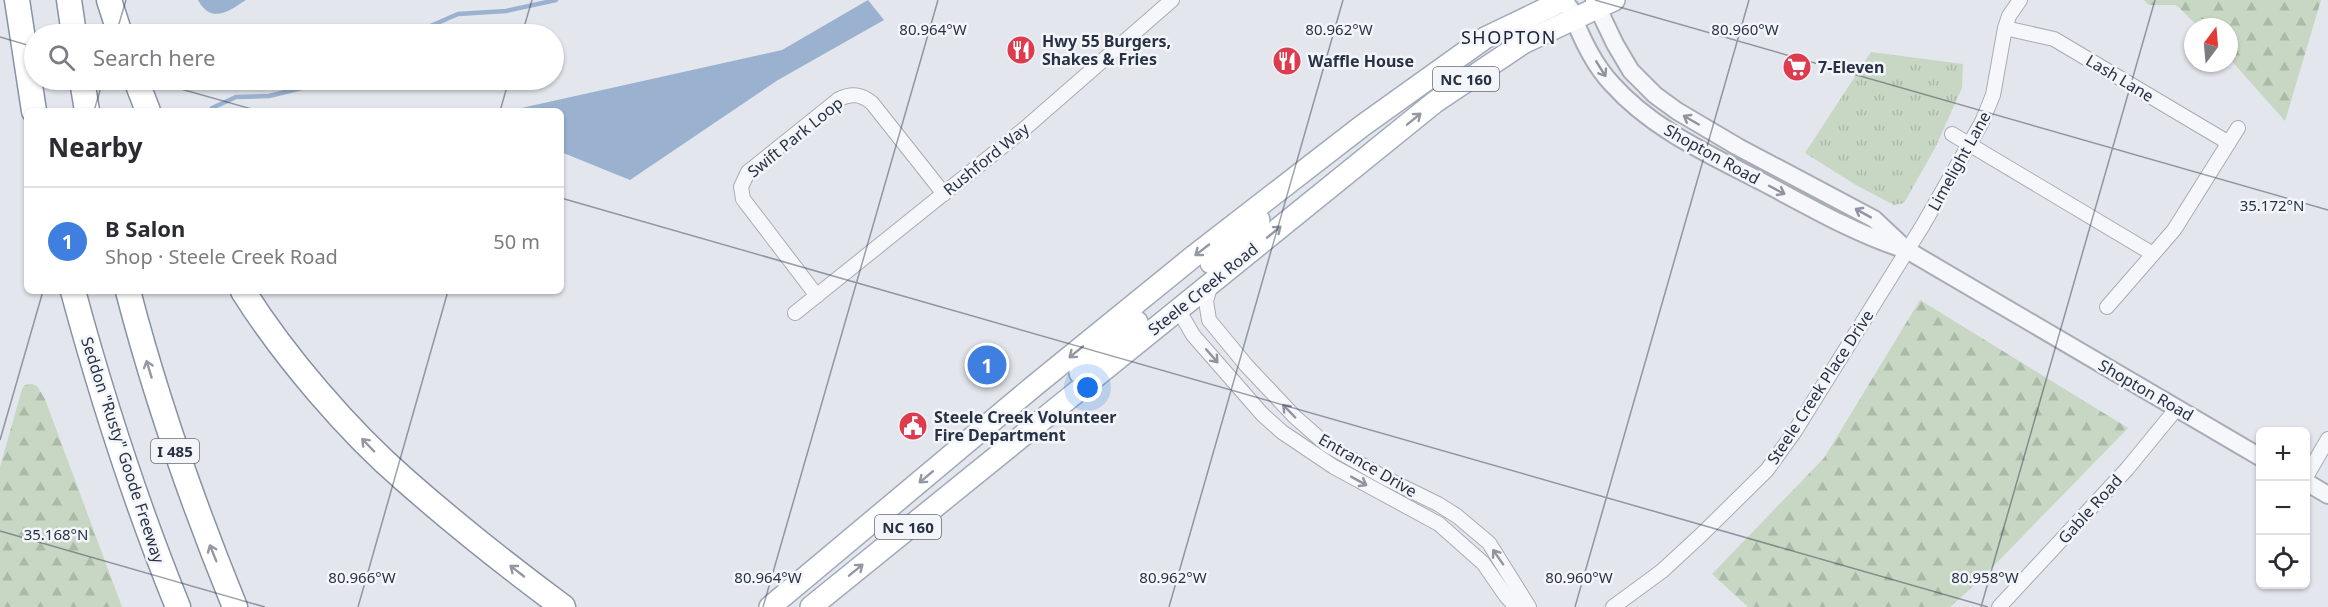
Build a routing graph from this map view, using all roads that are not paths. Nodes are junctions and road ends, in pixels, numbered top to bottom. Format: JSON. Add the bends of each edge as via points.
{"nodes":[{"id":1,"x":17,"y":0,"type":"edge"},
{"id":2,"x":69,"y":0,"type":"edge"},
{"id":3,"x":109,"y":0,"type":"edge"},
{"id":4,"x":1172,"y":0,"type":"edge"},
{"id":5,"x":2019,"y":0,"type":"edge"},
{"id":6,"x":1602,"y":2,"type":"edge"},
{"id":7,"x":1568,"y":6,"type":"edge"},
{"id":8,"x":73,"y":24,"type":"edge"},
{"id":9,"x":117,"y":24,"type":"edge"},
{"id":10,"x":2005,"y":28,"type":"junction"},
{"id":11,"x":24,"y":46,"type":"edge"},
{"id":12,"x":31,"y":90,"type":"edge"},
{"id":13,"x":84,"y":90,"type":"edge"},
{"id":14,"x":140,"y":90,"type":"edge"},
{"id":15,"x":34,"y":108,"type":"edge"},
{"id":16,"x":87,"y":108,"type":"edge"},
{"id":17,"x":147,"y":108,"type":"edge"},
{"id":18,"x":2238,"y":128,"type":"dead end"},
{"id":19,"x":1952,"y":134,"type":"dead end"},
{"id":20,"x":2229,"y":143,"type":"junction"},
{"id":21,"x":1970,"y":145,"type":"junction"},
{"id":22,"x":1322,"y":158,"type":"junction"},
{"id":23,"x":944,"y":194,"type":"junction"},
{"id":24,"x":1907,"y":250,"type":"junction"},
{"id":25,"x":2153,"y":254,"type":"junction"},
{"id":26,"x":1212,"y":282,"type":"junction"},
{"id":27,"x":1155,"y":290,"type":"junction"},
{"id":28,"x":74,"y":294,"type":"edge"},
{"id":29,"x":129,"y":294,"type":"edge"},
{"id":30,"x":245,"y":294,"type":"edge"},
{"id":31,"x":817,"y":296,"type":"junction"},
{"id":32,"x":2107,"y":307,"type":"dead end"},
{"id":33,"x":1178,"y":309,"type":"junction"},
{"id":34,"x":795,"y":313,"type":"dead end"},
{"id":35,"x":2177,"y":408,"type":"junction"},
{"id":36,"x":2328,"y":439,"type":"edge"},
{"id":37,"x":1006,"y":448,"type":"junction"},
{"id":38,"x":2256,"y":454,"type":"edge"},
{"id":39,"x":2310,"y":470,"type":"edge"},
{"id":40,"x":2310,"y":485,"type":"edge"},
{"id":41,"x":2328,"y":495,"type":"edge"},
{"id":42,"x":178,"y":607,"type":"edge"},
{"id":43,"x":235,"y":607,"type":"edge"},
{"id":44,"x":563,"y":607,"type":"edge"},
{"id":45,"x":770,"y":607,"type":"edge"},
{"id":46,"x":811,"y":607,"type":"edge"},
{"id":47,"x":1516,"y":607,"type":"edge"},
{"id":48,"x":1529,"y":607,"type":"edge"},
{"id":49,"x":1613,"y":607,"type":"edge"},
{"id":50,"x":1999,"y":607,"type":"edge"}],
"edges":[{"from":1,"to":11,"type":"highway"},
{"from":2,"to":8,"type":"highway"},
{"from":3,"to":9,"type":"highway"},
{"from":4,"to":23,"type":"street","name":"Rushford Way"},
{"from":5,"to":10,"type":"street","name":"Limelight Lane"},
{"from":6,"to":7,"type":"main road","name":"Steele Creek Road","number":"NC 160"},
{"from":24,"to":6,"type":"street","name":"Shopton Road","one_way":true,"via":[[1874,219],[1738,147],[1655,95],[1631,71]]},
{"from":7,"to":22,"type":"main road","name":"Steele Creek Road","number":"NC 160","via":[[1485,39],[1407,91]]},
{"from":7,"to":24,"type":"street","name":"Shopton Road","one_way":true,"via":[[1610,82],[1658,124],[1866,237]]},
{"from":26,"to":7,"type":"main road","name":"Steele Creek Road","number":"NC 160","one_way":true,"via":[[1435,102],[1523,43]]},
{"from":10,"to":20,"type":"street","name":"Lash Lane","via":[[2054,39]]},
{"from":10,"to":21,"type":"street","name":"Limelight Lane","via":[[1990,107]]},
{"from":12,"to":15,"type":"highway"},
{"from":13,"to":16,"type":"highway"},
{"from":14,"to":17,"type":"highway"},
{"from":18,"to":20,"type":"street"},
{"from":19,"to":21,"type":"street"},
{"from":20,"to":25,"type":"street","via":[[2185,215]]},
{"from":21,"to":24,"type":"street","name":"Limelight Lane"},
{"from":21,"to":25,"type":"street"},
{"from":22,"to":27,"type":"main road","name":"Steele Creek Road","number":"NC 160","one_way":true},
{"from":22,"to":33,"type":"main road","via":[[1233,246],[1185,284],[1178,295]]},
{"from":23,"to":31,"type":"street","name":"Rushford Way"},
{"from":23,"to":31,"type":"street","name":"Swift Park Loop","via":[[872,103],[854,94],[839,99],[748,172],[741,187],[743,199]]},
{"from":24,"to":35,"type":"street","name":"Shopton Road"},
{"from":24,"to":49,"type":"street","name":"Steele Creek Place Drive","via":[[1796,431],[1767,470],[1662,570]]},
{"from":25,"to":32,"type":"street"},
{"from":26,"to":33,"type":"main road","name":"Steele Creek Road","number":"NC 160"},
{"from":48,"to":26,"type":"street","name":"Entrance Drive","one_way":true,"via":[[1489,543],[1457,516],[1327,445],[1295,417],[1209,320],[1206,301]]},
{"from":27,"to":37,"type":"main road","via":[[1159,297],[1155,307],[1101,351]]},
{"from":27,"to":45,"type":"main road","name":"Steele Creek Road","number":"NC 160","one_way":true},
{"from":28,"to":42,"type":"highway","name":"Seddon \"Rusty\" Goode Freeway","via":[[126,467]]},
{"from":43,"to":29,"type":"highway","number":"I 485","one_way":true,"via":[[169,434]]},
{"from":44,"to":30,"type":"highway","one_way":true,"via":[[405,480],[367,443],[298,366]]},
{"from":31,"to":34,"type":"street","name":"Rushford Way"},
{"from":33,"to":37,"type":"main road","name":"Steele Creek Road","number":"NC 160"},
{"from":33,"to":47,"type":"street","name":"Entrance Drive","one_way":true,"via":[[1193,335],[1275,426],[1334,467],[1439,524],[1483,563]]},
{"from":35,"to":38,"type":"street","name":"Shopton Road"},
{"from":35,"to":50,"type":"street","name":"Gable Road","via":[[2127,469]]},
{"from":36,"to":39,"type":"street"},
{"from":46,"to":37,"type":"main road","name":"Steele Creek Road","number":"NC 160","one_way":true},
{"from":40,"to":41,"type":"street"}]}
